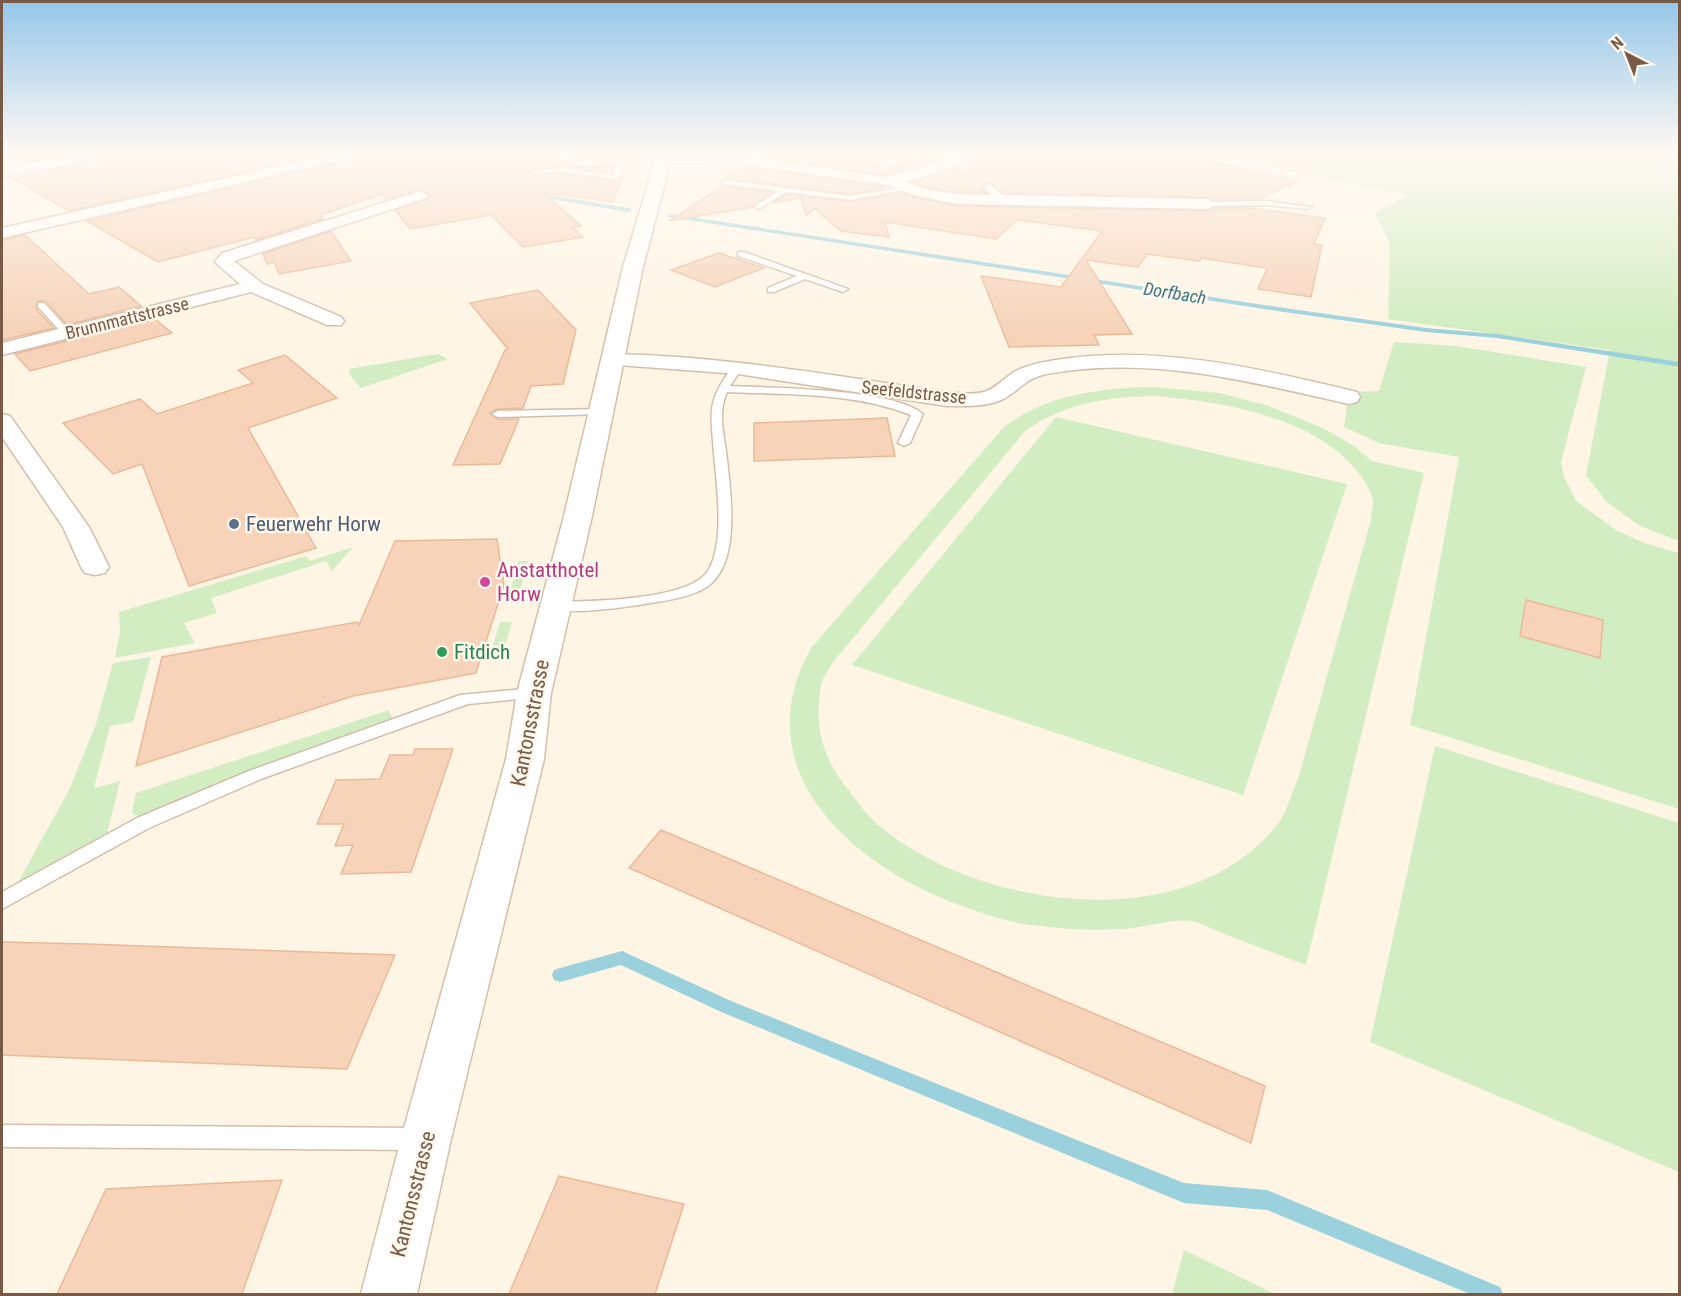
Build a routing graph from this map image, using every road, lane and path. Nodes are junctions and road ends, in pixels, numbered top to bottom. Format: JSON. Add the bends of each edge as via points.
{"nodes":[{"id":1,"x":91,"y":212,"type":"edge"},
{"id":2,"x":366,"y":212,"type":"edge"},
{"id":3,"x":648,"y":212,"type":"edge"},
{"id":4,"x":2,"y":233,"type":"edge"},
{"id":5,"x":741,"y":254,"type":"dead end"},
{"id":6,"x":805,"y":276,"type":"junction"},
{"id":7,"x":252,"y":286,"type":"junction"},
{"id":8,"x":843,"y":289,"type":"dead end"},
{"id":9,"x":771,"y":290,"type":"dead end"},
{"id":10,"x":41,"y":305,"type":"dead end"},
{"id":11,"x":334,"y":321,"type":"dead end"},
{"id":12,"x":67,"y":333,"type":"junction"},
{"id":13,"x":2,"y":349,"type":"edge"},
{"id":14,"x":612,"y":360,"type":"junction"},
{"id":15,"x":738,"y":367,"type":"junction"},
{"id":16,"x":725,"y":389,"type":"junction"},
{"id":17,"x":1349,"y":397,"type":"dead end"},
{"id":18,"x":600,"y":412,"type":"junction"},
{"id":19,"x":498,"y":414,"type":"dead end"},
{"id":20,"x":2,"y":422,"type":"edge"},
{"id":21,"x":904,"y":443,"type":"dead end"},
{"id":22,"x":94,"y":567,"type":"dead end"},
{"id":23,"x":555,"y":606,"type":"junction"},
{"id":24,"x":534,"y":693,"type":"junction"},
{"id":25,"x":2,"y":901,"type":"edge"},
{"id":26,"x":2,"y":1136,"type":"edge"},
{"id":27,"x":426,"y":1139,"type":"junction"},
{"id":28,"x":389,"y":1294,"type":"edge"}],
"edges":[{"from":1,"to":4,"type":"street"},
{"from":2,"to":7,"type":"street","via":[[228,256],[224,262]]},
{"from":3,"to":14,"type":"main road","name":"Kantonsstrasse"},
{"from":5,"to":6,"type":"lane"},
{"from":6,"to":8,"type":"lane"},
{"from":6,"to":9,"type":"lane"},
{"from":7,"to":11,"type":"street"},
{"from":7,"to":12,"type":"street","name":"Brunnmattstrasse"},
{"from":10,"to":12,"type":"lane"},
{"from":12,"to":13,"type":"street","name":"Brunnmattstrasse"},
{"from":14,"to":15,"type":"street","name":"Seefeldstrasse","via":[[669,360]]},
{"from":14,"to":18,"type":"main road","name":"Kantonsstrasse"},
{"from":15,"to":16,"type":"lane"},
{"from":15,"to":17,"type":"street","name":"Seefeldstrasse","via":[[966,399],[997,394],[1030,372],[1085,363],[1145,360],[1188,364]]},
{"from":16,"to":21,"type":"lane","via":[[816,394],[902,406],[917,414]]},
{"from":16,"to":23,"type":"lane","via":[[716,406],[723,538],[712,577],[689,591],[656,599]]},
{"from":18,"to":19,"type":"lane"},
{"from":18,"to":23,"type":"main road","name":"Kantonsstrasse"},
{"from":20,"to":22,"type":"street","via":[[76,527]]},
{"from":23,"to":24,"type":"main road","name":"Kantonsstrasse"},
{"from":24,"to":25,"type":"lane","via":[[466,699],[255,775],[143,823]]},
{"from":24,"to":27,"type":"main road","name":"Kantonsstrasse","via":[[522,770]]},
{"from":26,"to":27,"type":"lane"},
{"from":27,"to":28,"type":"main road","name":"Kantonsstrasse"}]}
